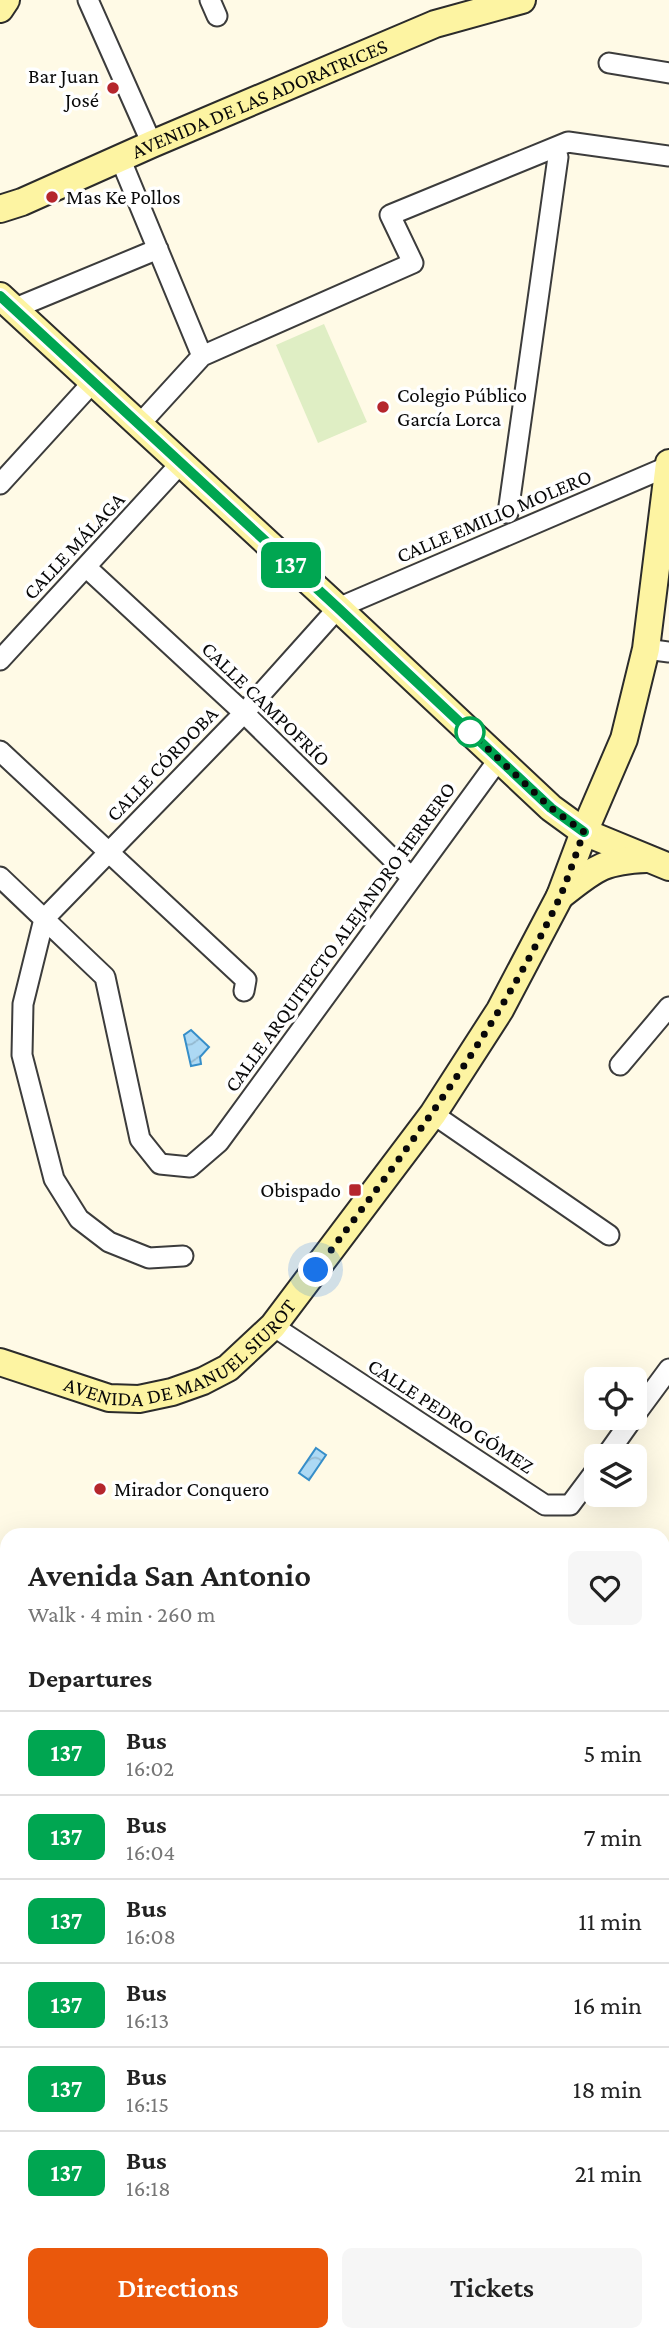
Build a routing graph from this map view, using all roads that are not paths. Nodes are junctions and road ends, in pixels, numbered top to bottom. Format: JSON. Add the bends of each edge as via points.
{"nodes":[{"id":1,"x":6,"y":0,"type":"edge"},
{"id":2,"x":88,"y":0,"type":"edge"},
{"id":3,"x":511,"y":1,"type":"edge"},
{"id":4,"x":0,"y":9,"type":"edge"},
{"id":5,"x":609,"y":64,"type":"dead end"},
{"id":6,"x":669,"y":73,"type":"edge"},
{"id":7,"x":152,"y":144,"type":"junction"},
{"id":8,"x":669,"y":156,"type":"edge"},
{"id":9,"x":120,"y":158,"type":"junction"},
{"id":10,"x":558,"y":158,"type":"dead end"},
{"id":11,"x":0,"y":209,"type":"edge"},
{"id":12,"x":158,"y":249,"type":"junction"},
{"id":13,"x":5,"y":305,"type":"edge"},
{"id":14,"x":202,"y":356,"type":"junction"},
{"id":15,"x":93,"y":382,"type":"junction"},
{"id":16,"x":139,"y":425,"type":"junction"},
{"id":17,"x":181,"y":463,"type":"junction"},
{"id":18,"x":669,"y":465,"type":"edge"},
{"id":19,"x":0,"y":484,"type":"edge"},
{"id":20,"x":508,"y":513,"type":"dead end"},
{"id":21,"x":86,"y":567,"type":"junction"},
{"id":22,"x":338,"y":608,"type":"junction"},
{"id":23,"x":658,"y":651,"type":"edge"},
{"id":24,"x":0,"y":660,"type":"edge"},
{"id":25,"x":244,"y":713,"type":"junction"},
{"id":26,"x":0,"y":751,"type":"edge"},
{"id":27,"x":499,"y":759,"type":"junction"},
{"id":28,"x":584,"y":832,"type":"junction"},
{"id":29,"x":108,"y":852,"type":"junction"},
{"id":30,"x":660,"y":863,"type":"edge"},
{"id":31,"x":0,"y":877,"type":"edge"},
{"id":32,"x":412,"y":878,"type":"junction"},
{"id":33,"x":560,"y":895,"type":"junction"},
{"id":34,"x":44,"y":919,"type":"junction"},
{"id":35,"x":244,"y":991,"type":"dead end"},
{"id":36,"x":669,"y":1007,"type":"edge"},
{"id":37,"x":620,"y":1065,"type":"dead end"},
{"id":38,"x":433,"y":1114,"type":"junction"},
{"id":39,"x":608,"y":1235,"type":"dead end"},
{"id":40,"x":183,"y":1256,"type":"dead end"},
{"id":41,"x":273,"y":1326,"type":"junction"},
{"id":42,"x":0,"y":1362,"type":"edge"},
{"id":43,"x":669,"y":1369,"type":"edge"},
{"id":44,"x":647,"y":1399,"type":"edge"},
{"id":45,"x":584,"y":1486,"type":"edge"}],
"edges":[{"from":1,"to":4,"type":"main road"},
{"from":2,"to":7,"type":"street"},
{"from":3,"to":7,"type":"main road","name":"AVENIDA DE LAS ADORATRICES","via":[[435,24]]},
{"from":5,"to":6,"type":"street"},
{"from":7,"to":9,"type":"main road","name":"AVENIDA DE LAS ADORATRICES"},
{"from":8,"to":14,"type":"street","via":[[568,142],[390,215],[413,263]]},
{"from":9,"to":11,"type":"main road","name":"AVENIDA DE LAS ADORATRICES"},
{"from":9,"to":12,"type":"street"},
{"from":10,"to":20,"type":"street"},
{"from":12,"to":13,"type":"street"},
{"from":12,"to":14,"type":"street"},
{"from":13,"to":15,"type":"main road"},
{"from":14,"to":16,"type":"street"},
{"from":15,"to":16,"type":"main road"},
{"from":15,"to":19,"type":"street"},
{"from":16,"to":17,"type":"main road"},
{"from":17,"to":21,"type":"street","name":"CALLE MÁLAGA"},
{"from":17,"to":22,"type":"main road"},
{"from":18,"to":22,"type":"street","name":"CALLE EMILIO MOLERO"},
{"from":18,"to":23,"type":"main road"},
{"from":21,"to":24,"type":"street","name":"CALLE MÁLAGA"},
{"from":21,"to":25,"type":"street","name":"CALLE CAMPOFRÍO"},
{"from":22,"to":25,"type":"street","name":"CALLE CÓRDOBA"},
{"from":22,"to":27,"type":"main road"},
{"from":23,"to":28,"type":"main road"},
{"from":25,"to":29,"type":"street","name":"CALLE CÓRDOBA"},
{"from":25,"to":32,"type":"street","name":"CALLE CAMPOFRÍO"},
{"from":26,"to":29,"type":"street"},
{"from":27,"to":28,"type":"main road"},
{"from":27,"to":32,"type":"street","name":"CALLE ARQUITECTO ALEJANDRO HERRERO"},
{"from":28,"to":30,"type":"main road","name":"AVENIDA DE MANUEL SIUROT"},
{"from":28,"to":33,"type":"main road","name":"AVENIDA DE MANUEL SIUROT"},
{"from":29,"to":34,"type":"street","name":"CALLE CÓRDOBA"},
{"from":29,"to":35,"type":"street","via":[[246,980]]},
{"from":30,"to":33,"type":"main road","name":"AVENIDA DE MANUEL SIUROT","via":[[618,860],[596,868]]},
{"from":31,"to":34,"type":"street","name":"CALLE ARQUITECTO ALEJANDRO HERRERO"},
{"from":32,"to":34,"type":"street","name":"CALLE ARQUITECTO ALEJANDRO HERRERO","via":[[219,1142],[190,1167],[160,1164],[140,1139],[105,977]]},
{"from":33,"to":38,"type":"main road","name":"AVENIDA DE MANUEL SIUROT","via":[[500,1010]]},
{"from":34,"to":40,"type":"street","via":[[23,1004],[22,1055],[54,1179],[79,1219],[110,1242],[149,1258]]},
{"from":36,"to":37,"type":"street"},
{"from":38,"to":39,"type":"street"},
{"from":38,"to":41,"type":"main road","name":"AVENIDA DE MANUEL SIUROT"},
{"from":41,"to":42,"type":"main road","name":"AVENIDA DE MANUEL SIUROT","via":[[228,1368],[172,1392],[139,1399],[109,1398]]},
{"from":41,"to":45,"type":"street","name":"CALLE PEDRO GÓMEZ","via":[[545,1505],[570,1505]]},
{"from":43,"to":44,"type":"street"}]}
